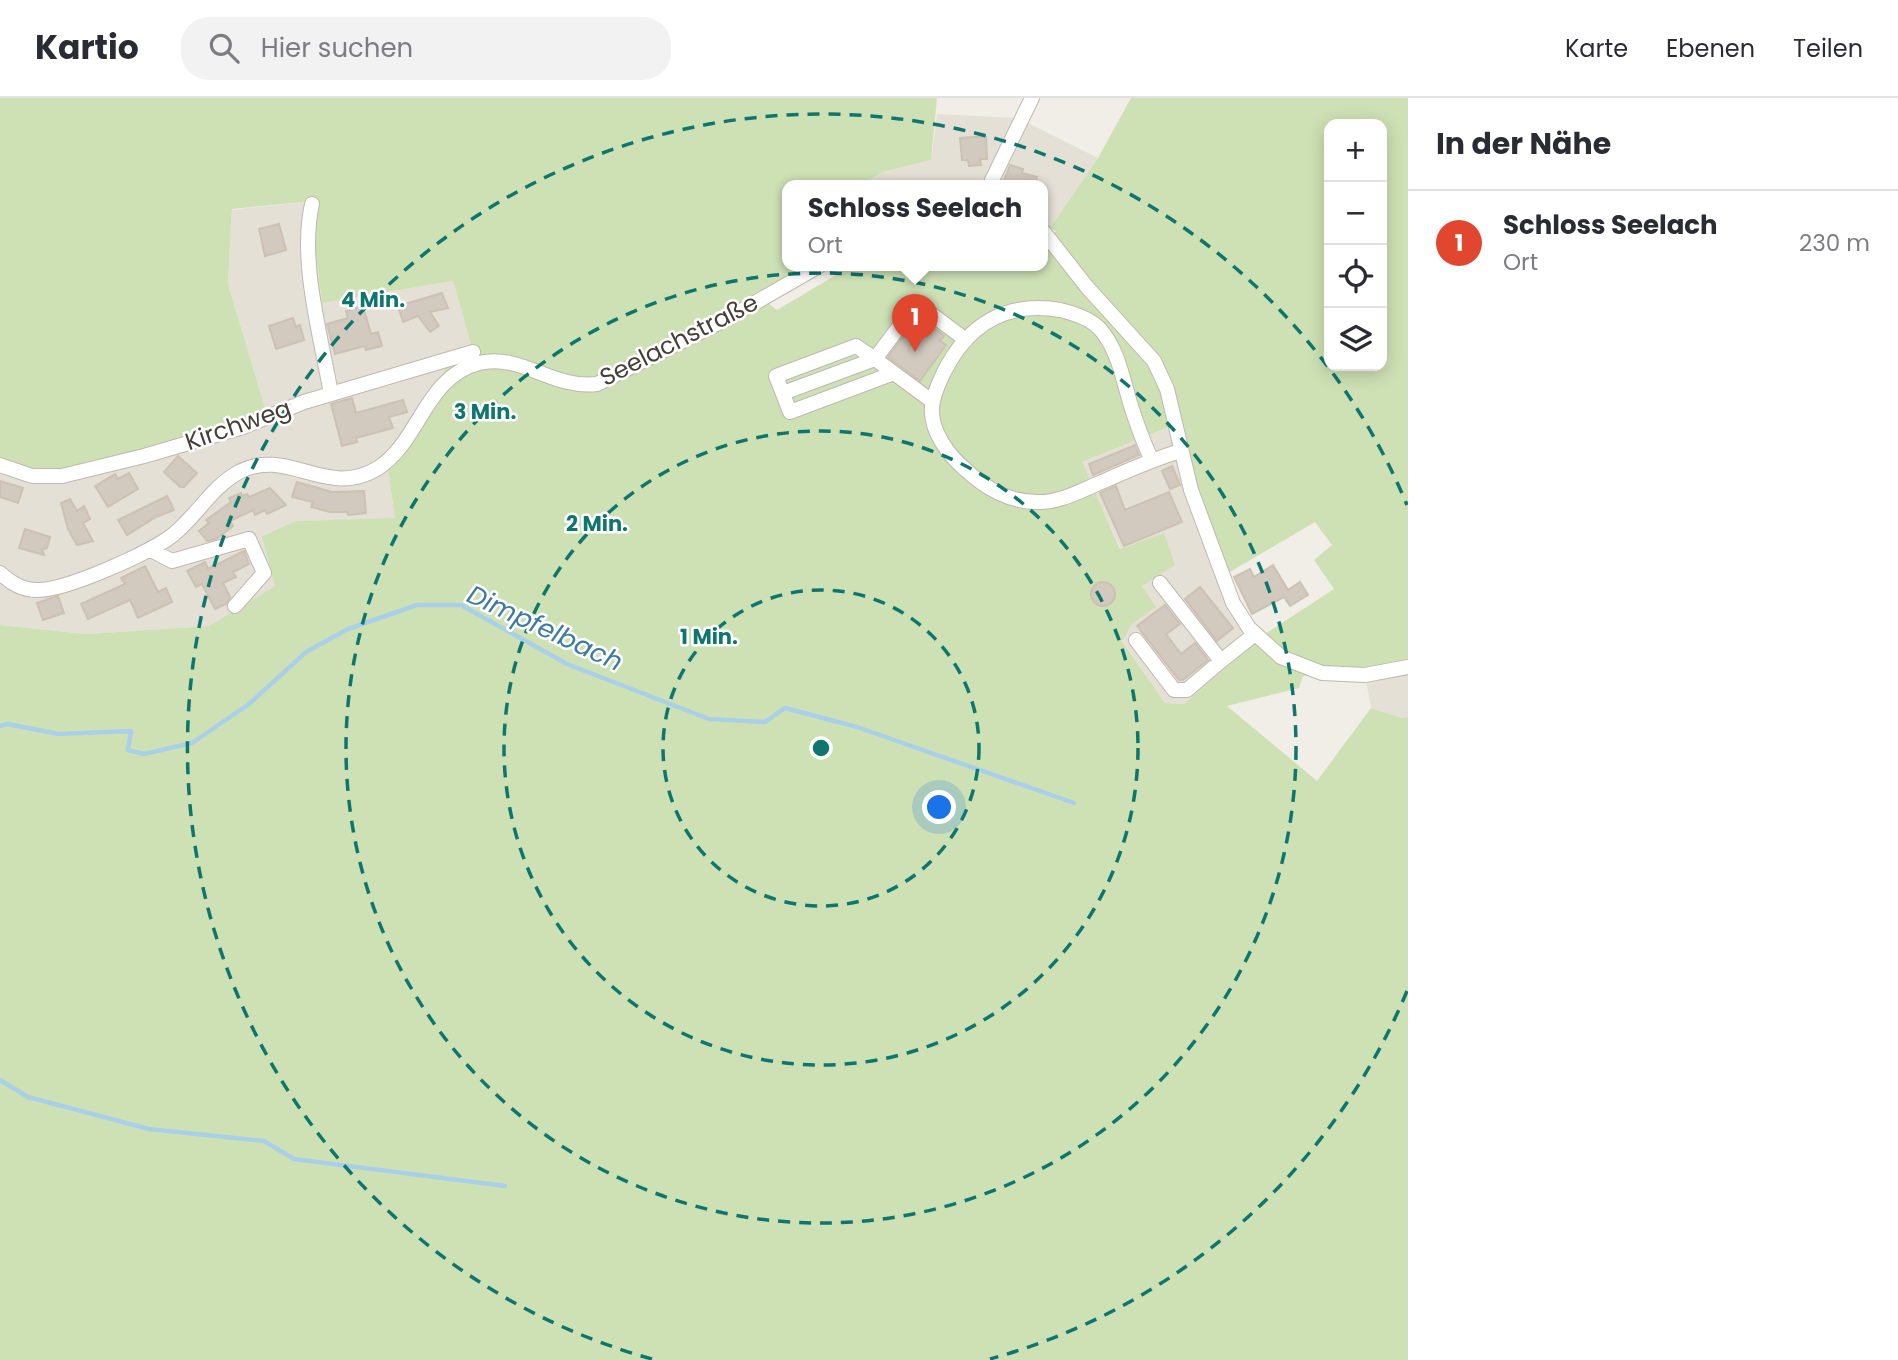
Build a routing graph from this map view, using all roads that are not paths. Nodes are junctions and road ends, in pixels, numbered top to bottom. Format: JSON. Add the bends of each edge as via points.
{"nodes":[{"id":1,"x":1032,"y":98,"type":"edge"},
{"id":2,"x":992,"y":180,"type":"dead end"},
{"id":3,"x":312,"y":204,"type":"dead end"},
{"id":4,"x":1048,"y":236,"type":"edge"},
{"id":5,"x":810,"y":271,"type":"edge"},
{"id":6,"x":966,"y":340,"type":"junction"},
{"id":7,"x":848,"y":349,"type":"junction"},
{"id":8,"x":473,"y":352,"type":"dead end"},
{"id":9,"x":875,"y":359,"type":"junction"},
{"id":10,"x":813,"y":362,"type":"junction"},
{"id":11,"x":438,"y":363,"type":"junction"},
{"id":12,"x":855,"y":366,"type":"junction"},
{"id":13,"x":894,"y":373,"type":"junction"},
{"id":14,"x":446,"y":380,"type":"junction"},
{"id":15,"x":820,"y":380,"type":"junction"},
{"id":16,"x":862,"y":385,"type":"junction"},
{"id":17,"x":783,"y":393,"type":"junction"},
{"id":18,"x":331,"y":394,"type":"junction"},
{"id":19,"x":827,"y":398,"type":"junction"},
{"id":20,"x":933,"y":402,"type":"junction"},
{"id":21,"x":1181,"y":451,"type":"junction"},
{"id":22,"x":1152,"y":460,"type":"junction"},
{"id":23,"x":0,"y":465,"type":"edge"},
{"id":24,"x":151,"y":550,"type":"junction"},
{"id":25,"x":0,"y":573,"type":"edge"},
{"id":26,"x":1160,"y":583,"type":"dead end"},
{"id":27,"x":235,"y":606,"type":"dead end"},
{"id":28,"x":1255,"y":634,"type":"junction"},
{"id":29,"x":1136,"y":640,"type":"dead end"},
{"id":30,"x":1221,"y":661,"type":"junction"},
{"id":31,"x":1408,"y":667,"type":"edge"}],
"edges":[{"from":1,"to":2,"type":"street"},
{"from":3,"to":18,"type":"street","via":[[309,269]]},
{"from":4,"to":21,"type":"street","via":[[1154,361],[1167,389]]},
{"from":5,"to":14,"type":"street","name":"Seelachstraße","via":[[597,384],[564,383],[500,361],[471,366]]},
{"from":6,"to":9,"type":"street","via":[[926,310],[910,312]]},
{"from":6,"to":20,"type":"street","via":[[950,361]]},
{"from":6,"to":22,"type":"street","via":[[990,319],[1017,309],[1041,307],[1083,317],[1098,327],[1120,366]]},
{"from":7,"to":9,"type":"street","via":[[856,346]]},
{"from":7,"to":10,"type":"street"},
{"from":7,"to":12,"type":"street"},
{"from":8,"to":11,"type":"street","name":"Kirchweg"},
{"from":9,"to":12,"type":"street"},
{"from":9,"to":13,"type":"street"},
{"from":10,"to":15,"type":"street"},
{"from":10,"to":17,"type":"street","via":[[776,376]]},
{"from":11,"to":14,"type":"street"},
{"from":11,"to":18,"type":"street","name":"Kirchweg"},
{"from":12,"to":15,"type":"street"},
{"from":12,"to":16,"type":"street"},
{"from":13,"to":16,"type":"street"},
{"from":13,"to":20,"type":"street"},
{"from":14,"to":24,"type":"street","name":"Seelachstraße","via":[[396,452],[379,467],[337,479],[279,464],[247,469],[229,479],[181,528]]},
{"from":15,"to":17,"type":"street"},
{"from":15,"to":19,"type":"street"},
{"from":16,"to":19,"type":"street"},
{"from":17,"to":19,"type":"street","via":[[790,412]]},
{"from":18,"to":23,"type":"street","name":"Kirchweg","via":[[243,427],[62,476],[33,476]]},
{"from":20,"to":22,"type":"street","via":[[936,429],[953,459],[983,486],[1018,501],[1039,503],[1067,497]]},
{"from":21,"to":22,"type":"street"},
{"from":21,"to":28,"type":"street","via":[[1227,590]]},
{"from":24,"to":25,"type":"street","name":"Seelachstraße","via":[[43,590],[20,587]]},
{"from":24,"to":27,"type":"street","via":[[172,561],[249,539],[264,573]]},
{"from":26,"to":30,"type":"street"},
{"from":28,"to":30,"type":"street"},
{"from":28,"to":31,"type":"street","via":[[1281,657],[1322,673],[1365,675]]},
{"from":29,"to":30,"type":"street","via":[[1174,690],[1187,690]]}]}
